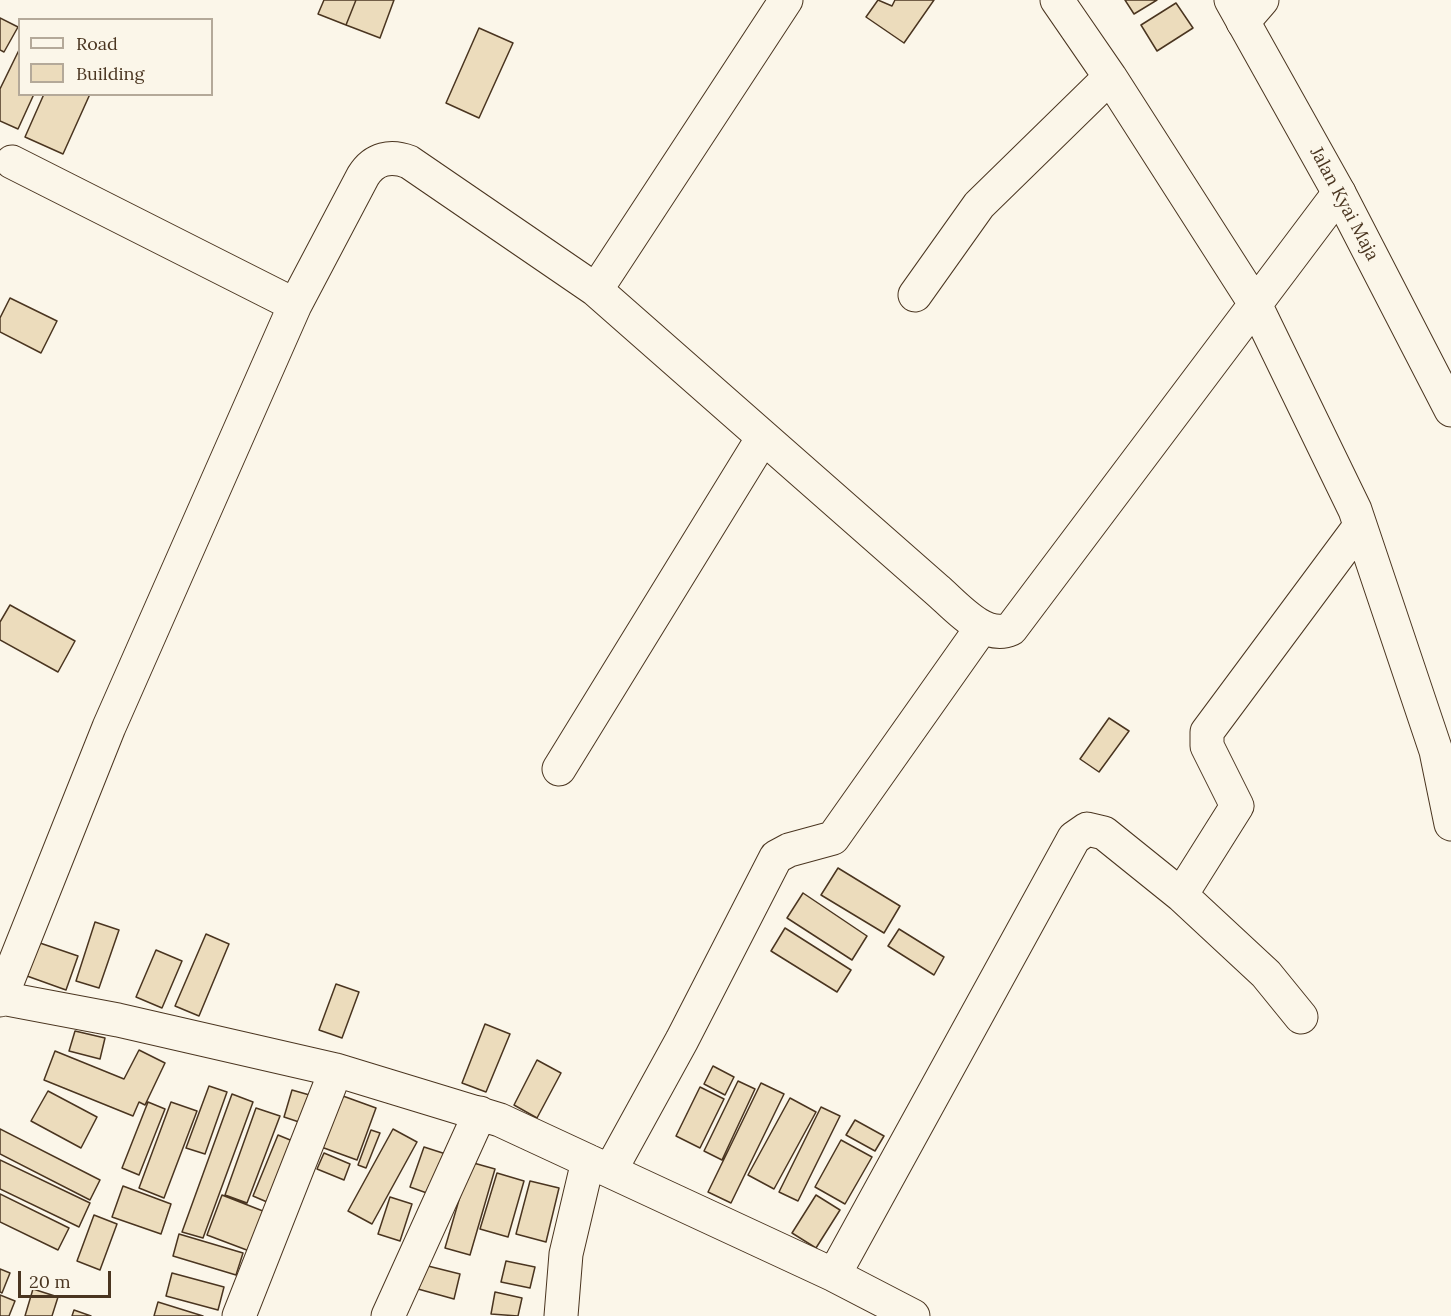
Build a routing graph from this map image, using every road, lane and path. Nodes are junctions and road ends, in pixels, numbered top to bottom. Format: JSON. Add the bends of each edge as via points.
{"nodes":[{"id":1,"x":786,"y":0,"type":"edge"},
{"id":2,"x":1057,"y":0,"type":"edge"},
{"id":3,"x":1245,"y":7,"type":"edge"},
{"id":4,"x":1110,"y":77,"type":"junction"},
{"id":5,"x":12,"y":162,"type":"dead end"},
{"id":6,"x":1339,"y":193,"type":"junction"},
{"id":7,"x":596,"y":290,"type":"junction"},
{"id":8,"x":1262,"y":292,"type":"junction"},
{"id":9,"x":915,"y":295,"type":"dead end"},
{"id":10,"x":295,"y":305,"type":"junction"},
{"id":11,"x":1451,"y":410,"type":"edge"},
{"id":12,"x":762,"y":439,"type":"junction"},
{"id":13,"x":1360,"y":526,"type":"junction"},
{"id":14,"x":982,"y":627,"type":"junction"},
{"id":15,"x":559,"y":769,"type":"dead end"},
{"id":16,"x":1451,"y":824,"type":"edge"},
{"id":17,"x":1181,"y":895,"type":"junction"},
{"id":18,"x":1,"y":999,"type":"edge"},
{"id":19,"x":1301,"y":1017,"type":"dead end"},
{"id":20,"x":336,"y":1070,"type":"junction"},
{"id":21,"x":480,"y":1113,"type":"junction"},
{"id":22,"x":599,"y":1166,"type":"junction"},
{"id":23,"x":834,"y":1275,"type":"junction"},
{"id":24,"x":239,"y":1316,"type":"edge"},
{"id":25,"x":388,"y":1316,"type":"edge"},
{"id":26,"x":561,"y":1316,"type":"edge"},
{"id":27,"x":913,"y":1316,"type":"edge"}],
"edges":[{"from":1,"to":7,"type":"street"},
{"from":2,"to":4,"type":"street"},
{"from":3,"to":6,"type":"street","name":"Jalan Kyai Maja"},
{"from":4,"to":8,"type":"street"},
{"from":4,"to":9,"type":"street","via":[[979,205]]},
{"from":5,"to":10,"type":"street"},
{"from":6,"to":8,"type":"street"},
{"from":6,"to":11,"type":"street","name":"Jalan Kyai Maja"},
{"from":7,"to":10,"type":"street","via":[[409,162],[389,158],[368,169]]},
{"from":7,"to":12,"type":"street"},
{"from":8,"to":13,"type":"street"},
{"from":8,"to":14,"type":"street","via":[[1011,629],[998,632]]},
{"from":10,"to":18,"type":"street","via":[[109,727]]},
{"from":12,"to":14,"type":"street"},
{"from":12,"to":15,"type":"street"},
{"from":13,"to":16,"type":"street","via":[[1436,751]]},
{"from":13,"to":17,"type":"street","via":[[1207,732],[1207,746],[1237,806]]},
{"from":14,"to":22,"type":"street","via":[[833,838],[776,857],[682,1040]]},
{"from":17,"to":19,"type":"street","via":[[1266,974]]},
{"from":17,"to":23,"type":"street","via":[[1104,833],[1087,829],[1074,838]]},
{"from":18,"to":20,"type":"street","via":[[118,1020]]},
{"from":20,"to":21,"type":"street"},
{"from":20,"to":24,"type":"street"},
{"from":21,"to":22,"type":"street"},
{"from":21,"to":25,"type":"street"},
{"from":22,"to":23,"type":"street"},
{"from":22,"to":26,"type":"street","via":[[566,1254]]},
{"from":23,"to":27,"type":"street"}]}
